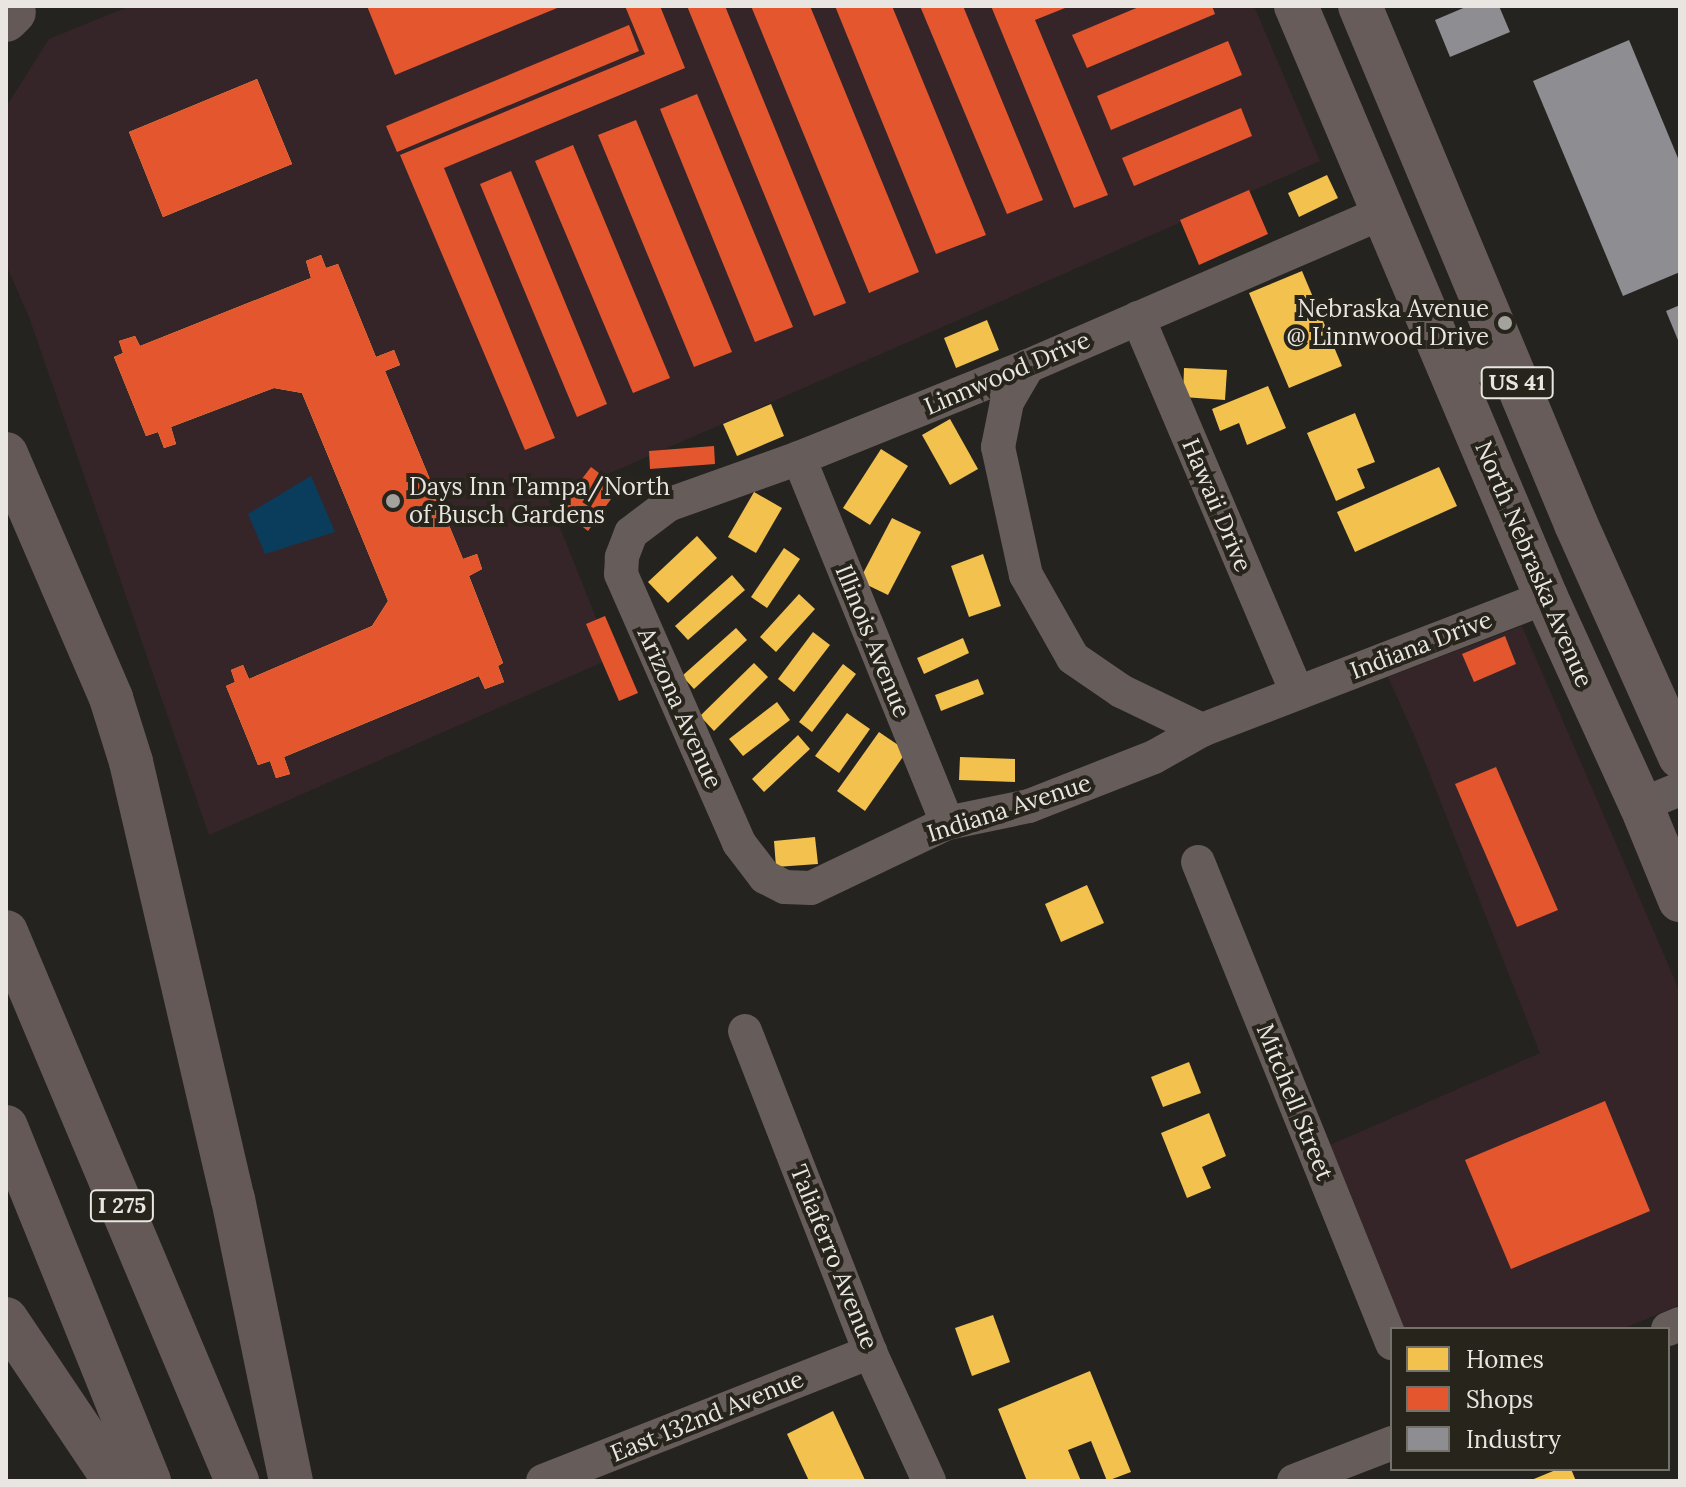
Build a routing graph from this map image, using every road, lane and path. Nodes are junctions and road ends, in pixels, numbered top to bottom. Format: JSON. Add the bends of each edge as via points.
{"nodes":[{"id":1,"x":1296,"y":6,"type":"edge"},
{"id":2,"x":1360,"y":6,"type":"edge"},
{"id":3,"x":1384,"y":212,"type":"junction"},
{"id":4,"x":1138,"y":318,"type":"junction"},
{"id":5,"x":1505,"y":354,"type":"junction"},
{"id":6,"x":1028,"y":366,"type":"junction"},
{"id":7,"x":1453,"y":375,"type":"junction"},
{"id":8,"x":6,"y":454,"type":"edge"},
{"id":9,"x":799,"y":458,"type":"junction"},
{"id":10,"x":631,"y":533,"type":"joint"},
{"id":11,"x":1546,"y":597,"type":"junction"},
{"id":12,"x":1297,"y":692,"type":"junction"},
{"id":13,"x":1202,"y":730,"type":"junction"},
{"id":14,"x":1680,"y":757,"type":"edge"},
{"id":15,"x":1661,"y":797,"type":"edge"},
{"id":16,"x":947,"y":823,"type":"junction"},
{"id":17,"x":1198,"y":862,"type":"dead end"},
{"id":18,"x":765,"y":877,"type":"joint"},
{"id":19,"x":1680,"y":900,"type":"edge"},
{"id":20,"x":6,"y":932,"type":"edge"},
{"id":21,"x":745,"y":1031,"type":"dead end"},
{"id":22,"x":6,"y":1127,"type":"edge"},
{"id":23,"x":6,"y":1319,"type":"edge"},
{"id":24,"x":1390,"y":1338,"type":"edge"},
{"id":25,"x":870,"y":1352,"type":"junction"},
{"id":26,"x":1390,"y":1444,"type":"edge"},
{"id":27,"x":115,"y":1481,"type":"edge"},
{"id":28,"x":149,"y":1481,"type":"edge"},
{"id":29,"x":237,"y":1481,"type":"edge"},
{"id":30,"x":291,"y":1481,"type":"edge"},
{"id":31,"x":543,"y":1481,"type":"edge"},
{"id":32,"x":929,"y":1481,"type":"edge"},
{"id":33,"x":1294,"y":1481,"type":"edge"}],
"edges":[{"from":1,"to":3,"type":"main road","name":"North Nebraska Avenue","number":"US 41"},
{"from":2,"to":5,"type":"main road","number":"US 41"},
{"from":3,"to":4,"type":"street","name":"Linnwood Drive"},
{"from":3,"to":7,"type":"main road","name":"North Nebraska Avenue","number":"US 41"},
{"from":4,"to":6,"type":"street","name":"Linnwood Drive"},
{"from":4,"to":12,"type":"street","name":"Hawaii Drive"},
{"from":5,"to":7,"type":"street"},
{"from":5,"to":14,"type":"main road","number":"US 41"},
{"from":6,"to":9,"type":"street","name":"Linnwood Drive"},
{"from":6,"to":13,"type":"street","via":[[1007,402],[998,447],[1026,575],[1073,658],[1121,691]]},
{"from":7,"to":11,"type":"main road","name":"North Nebraska Avenue","number":"US 41"},
{"from":8,"to":30,"type":"highway","via":[[111,698],[131,762],[233,1199]]},
{"from":9,"to":10,"type":"street","name":"Linnwood Drive","via":[[668,505]]},
{"from":9,"to":16,"type":"street","name":"Illinois Avenue"},
{"from":10,"to":18,"type":"street","name":"Arizona Avenue","via":[[621,574],[739,843]]},
{"from":11,"to":12,"type":"street","name":"Indiana Drive"},
{"from":11,"to":15,"type":"main road","name":"North Nebraska Avenue","number":"US 41"},
{"from":12,"to":13,"type":"street","name":"Indiana Avenue"},
{"from":13,"to":16,"type":"street","name":"Indiana Avenue","via":[[1154,757],[1029,806]]},
{"from":15,"to":19,"type":"main road","name":"North Nebraska Avenue","number":"US 41"},
{"from":16,"to":18,"type":"street","name":"Indiana Avenue","via":[[811,888],[785,887]]},
{"from":17,"to":24,"type":"street","name":"Mitchell Street"},
{"from":20,"to":29,"type":"highway","number":"I 275"},
{"from":21,"to":25,"type":"street","name":"Taliaferro Avenue"},
{"from":22,"to":28,"type":"highway"},
{"from":23,"to":27,"type":"highway"},
{"from":25,"to":31,"type":"street","name":"East 132nd Avenue"},
{"from":25,"to":32,"type":"street","name":"Taliaferro Avenue"},
{"from":26,"to":33,"type":"street"}]}
